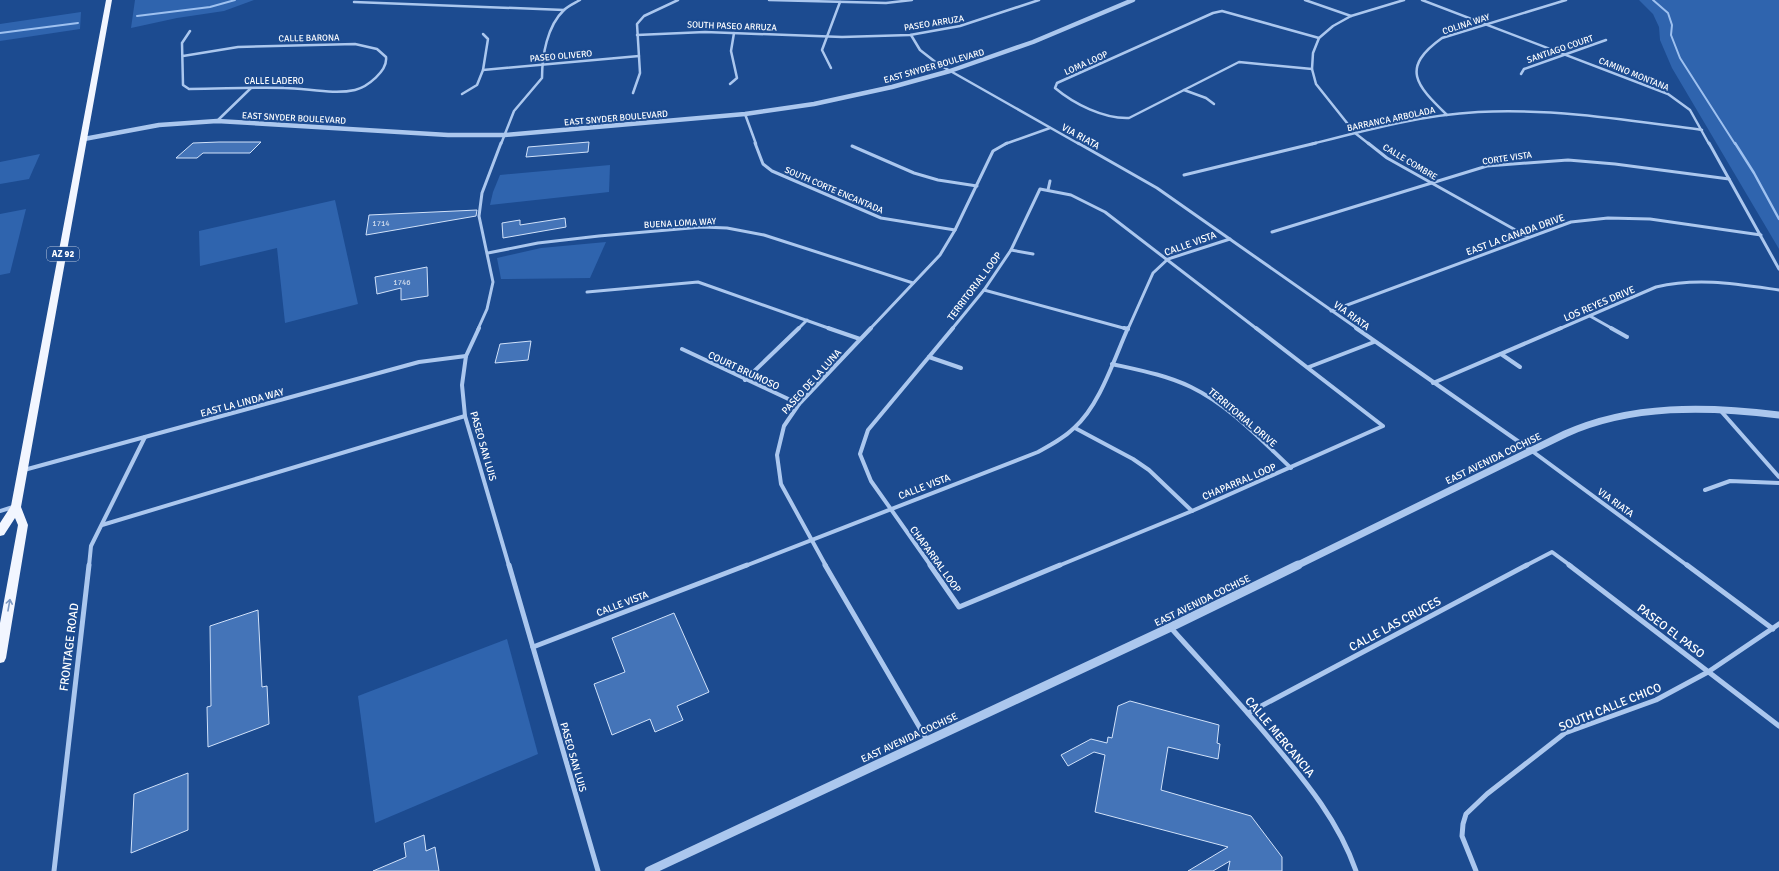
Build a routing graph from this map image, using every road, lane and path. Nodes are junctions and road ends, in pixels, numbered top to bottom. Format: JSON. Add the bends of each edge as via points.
{"nodes":[{"id":1,"x":109,"y":0,"type":"edge"},
{"id":2,"x":580,"y":0,"type":"edge"},
{"id":3,"x":678,"y":0,"type":"edge"},
{"id":4,"x":769,"y":0,"type":"edge"},
{"id":5,"x":912,"y":0,"type":"edge"},
{"id":6,"x":1039,"y":0,"type":"edge"},
{"id":7,"x":1133,"y":0,"type":"edge"},
{"id":8,"x":1305,"y":0,"type":"edge"},
{"id":9,"x":1404,"y":0,"type":"edge"},
{"id":10,"x":1422,"y":0,"type":"edge"},
{"id":11,"x":1566,"y":0,"type":"edge"},
{"id":12,"x":354,"y":2,"type":"dead end"},
{"id":13,"x":840,"y":2,"type":"junction"},
{"id":14,"x":564,"y":10,"type":"junction"},
{"id":15,"x":1351,"y":16,"type":"junction"},
{"id":16,"x":1485,"y":24,"type":"junction"},
{"id":17,"x":190,"y":31,"type":"dead end"},
{"id":18,"x":734,"y":33,"type":"junction"},
{"id":19,"x":483,"y":34,"type":"dead end"},
{"id":20,"x":637,"y":35,"type":"junction"},
{"id":21,"x":911,"y":35,"type":"junction"},
{"id":22,"x":826,"y":36,"type":"junction"},
{"id":23,"x":1319,"y":38,"type":"junction"},
{"id":24,"x":1606,"y":40,"type":"dead end"},
{"id":25,"x":1566,"y":54,"type":"junction"},
{"id":26,"x":184,"y":56,"type":"junction"},
{"id":27,"x":640,"y":56,"type":"junction"},
{"id":28,"x":542,"y":64,"type":"junction"},
{"id":29,"x":831,"y":68,"type":"dead end"},
{"id":30,"x":1312,"y":69,"type":"junction"},
{"id":31,"x":483,"y":70,"type":"junction"},
{"id":32,"x":950,"y":71,"type":"junction"},
{"id":33,"x":1521,"y":74,"type":"dead end"},
{"id":34,"x":730,"y":84,"type":"dead end"},
{"id":35,"x":251,"y":88,"type":"junction"},
{"id":36,"x":358,"y":89,"type":"joint"},
{"id":37,"x":1184,"y":90,"type":"junction"},
{"id":38,"x":633,"y":93,"type":"dead end"},
{"id":39,"x":462,"y":94,"type":"dead end"},
{"id":40,"x":1214,"y":104,"type":"dead end"},
{"id":41,"x":745,"y":114,"type":"junction"},
{"id":42,"x":1447,"y":115,"type":"junction"},
{"id":43,"x":217,"y":121,"type":"junction"},
{"id":44,"x":1050,"y":128,"type":"junction"},
{"id":45,"x":1702,"y":130,"type":"junction"},
{"id":46,"x":1355,"y":133,"type":"junction"},
{"id":47,"x":505,"y":135,"type":"junction"},
{"id":48,"x":84,"y":139,"type":"junction"},
{"id":49,"x":852,"y":146,"type":"dead end"},
{"id":50,"x":1184,"y":176,"type":"dead end"},
{"id":51,"x":1729,"y":179,"type":"junction"},
{"id":52,"x":1050,"y":181,"type":"dead end"},
{"id":53,"x":1430,"y":183,"type":"junction"},
{"id":54,"x":977,"y":186,"type":"junction"},
{"id":55,"x":1048,"y":190,"type":"junction"},
{"id":56,"x":956,"y":230,"type":"junction"},
{"id":57,"x":1272,"y":232,"type":"dead end"},
{"id":58,"x":1761,"y":235,"type":"junction"},
{"id":59,"x":1528,"y":237,"type":"junction"},
{"id":60,"x":1230,"y":239,"type":"junction"},
{"id":61,"x":1011,"y":250,"type":"junction"},
{"id":62,"x":488,"y":253,"type":"junction"},
{"id":63,"x":1034,"y":254,"type":"dead end"},
{"id":64,"x":1168,"y":259,"type":"junction"},
{"id":65,"x":1779,"y":269,"type":"edge"},
{"id":66,"x":913,"y":283,"type":"junction"},
{"id":67,"x":984,"y":290,"type":"junction"},
{"id":68,"x":1779,"y":290,"type":"edge"},
{"id":69,"x":587,"y":292,"type":"dead end"},
{"id":70,"x":1331,"y":311,"type":"junction"},
{"id":71,"x":1590,"y":316,"type":"junction"},
{"id":72,"x":807,"y":320,"type":"junction"},
{"id":73,"x":1128,"y":330,"type":"junction"},
{"id":74,"x":1626,"y":337,"type":"dead end"},
{"id":75,"x":860,"y":339,"type":"junction"},
{"id":76,"x":1374,"y":342,"type":"junction"},
{"id":77,"x":682,"y":349,"type":"dead end"},
{"id":78,"x":1501,"y":354,"type":"junction"},
{"id":79,"x":466,"y":356,"type":"junction"},
{"id":80,"x":929,"y":357,"type":"junction"},
{"id":81,"x":1112,"y":364,"type":"junction"},
{"id":82,"x":1309,"y":367,"type":"junction"},
{"id":83,"x":1520,"y":367,"type":"dead end"},
{"id":84,"x":961,"y":368,"type":"dead end"},
{"id":85,"x":745,"y":380,"type":"junction"},
{"id":86,"x":1434,"y":383,"type":"junction"},
{"id":87,"x":799,"y":404,"type":"junction"},
{"id":88,"x":1719,"y":410,"type":"junction"},
{"id":89,"x":1779,"y":415,"type":"edge"},
{"id":90,"x":465,"y":416,"type":"junction"},
{"id":91,"x":1075,"y":428,"type":"junction"},
{"id":92,"x":145,"y":438,"type":"junction"},
{"id":93,"x":1532,"y":451,"type":"junction"},
{"id":94,"x":1291,"y":468,"type":"junction"},
{"id":95,"x":23,"y":470,"type":"junction"},
{"id":96,"x":1779,"y":477,"type":"edge"},
{"id":97,"x":1779,"y":483,"type":"edge"},
{"id":98,"x":1705,"y":490,"type":"dead end"},
{"id":99,"x":16,"y":507,"type":"junction"},
{"id":100,"x":889,"y":510,"type":"junction"},
{"id":101,"x":0,"y":511,"type":"edge"},
{"id":102,"x":1192,"y":511,"type":"junction"},
{"id":103,"x":102,"y":525,"type":"junction"},
{"id":104,"x":0,"y":532,"type":"edge"},
{"id":105,"x":811,"y":541,"type":"junction"},
{"id":106,"x":1552,"y":552,"type":"joint"},
{"id":107,"x":1779,"y":624,"type":"edge"},
{"id":108,"x":1171,"y":627,"type":"junction"},
{"id":109,"x":1773,"y":629,"type":"junction"},
{"id":110,"x":533,"y":647,"type":"junction"},
{"id":111,"x":0,"y":658,"type":"edge"},
{"id":112,"x":1708,"y":672,"type":"junction"},
{"id":113,"x":1248,"y":713,"type":"junction"},
{"id":114,"x":1779,"y":726,"type":"edge"},
{"id":115,"x":927,"y":740,"type":"junction"},
{"id":116,"x":54,"y":871,"type":"edge"},
{"id":117,"x":598,"y":871,"type":"edge"},
{"id":118,"x":649,"y":871,"type":"edge"},
{"id":119,"x":1356,"y":871,"type":"edge"},
{"id":120,"x":1476,"y":871,"type":"edge"}],
"edges":[{"from":1,"to":48,"type":"main road","name":"AZ 92","number":"AZ 92"},
{"from":2,"to":14,"type":"street","name":"PASEO SAN LUIS"},
{"from":3,"to":20,"type":"street","via":[[644,16],[637,24]]},
{"from":4,"to":13,"type":"street"},
{"from":5,"to":13,"type":"street","via":[[886,3]]},
{"from":6,"to":21,"type":"street","name":"PASEO ARRUZA","via":[[978,23]]},
{"from":7,"to":32,"type":"street","name":"EAST SNYDER BOULEVARD","via":[[1033,42]]},
{"from":8,"to":15,"type":"street"},
{"from":9,"to":15,"type":"street"},
{"from":10,"to":16,"type":"street","name":"CAMINO MONTANA"},
{"from":11,"to":16,"type":"street","name":"COLINA WAY"},
{"from":12,"to":14,"type":"street"},
{"from":13,"to":22,"type":"street"},
{"from":14,"to":28,"type":"street","name":"PASEO SAN LUIS","via":[[550,31]]},
{"from":15,"to":23,"type":"street"},
{"from":16,"to":25,"type":"street","name":"CAMINO MONTANA"},
{"from":16,"to":42,"type":"street","name":"COLINA WAY","via":[[1442,38],[1419,56],[1415,67],[1418,82],[1427,96]]},
{"from":17,"to":26,"type":"street","via":[[182,43]]},
{"from":18,"to":20,"type":"street","name":"SOUTH PASEO ARRUZA","via":[[672,32]]},
{"from":18,"to":22,"type":"street","name":"SOUTH PASEO ARRUZA"},
{"from":18,"to":34,"type":"street","via":[[731,51],[737,78]]},
{"from":19,"to":31,"type":"street","via":[[488,39]]},
{"from":20,"to":27,"type":"street"},
{"from":21,"to":22,"type":"street","name":"PASEO ARRUZA"},
{"from":21,"to":32,"type":"street","name":"VIA RIATA","via":[[916,46],[927,57]]},
{"from":22,"to":29,"type":"street","via":[[822,50]]},
{"from":23,"to":30,"type":"street","via":[[1313,53]]},
{"from":23,"to":37,"type":"street","name":"LOMA LOOP","via":[[1222,11],[1057,83],[1056,88],[1110,118],[1120,120],[1129,118]]},
{"from":24,"to":25,"type":"street","name":"SANTIAGO COURT"},
{"from":25,"to":33,"type":"street","name":"SANTIAGO COURT","via":[[1524,69]]},
{"from":25,"to":45,"type":"street","name":"CAMINO MONTANA","via":[[1668,94],[1690,110]]},
{"from":26,"to":35,"type":"street","name":"CALLE LADERO","via":[[183,85],[189,89]]},
{"from":26,"to":36,"type":"street","name":"CALLE BARONA","via":[[238,47],[309,44],[355,44],[380,50],[386,56],[387,64],[382,71]]},
{"from":27,"to":28,"type":"street","name":"PASEO OLIVERO"},
{"from":27,"to":38,"type":"street","via":[[640,73]]},
{"from":28,"to":31,"type":"street","name":"PASEO OLIVERO"},
{"from":28,"to":47,"type":"street","name":"PASEO SAN LUIS","via":[[542,78],[514,111]]},
{"from":30,"to":37,"type":"street","name":"LOMA LOOP","via":[[1239,62]]},
{"from":30,"to":46,"type":"street","name":"CALLE COMBRE","via":[[1316,84]]},
{"from":31,"to":39,"type":"street","via":[[477,85]]},
{"from":32,"to":41,"type":"street","name":"EAST SNYDER BOULEVARD","via":[[814,104]]},
{"from":32,"to":44,"type":"street","name":"VIA RIATA"},
{"from":35,"to":36,"type":"street","name":"CALLE LADERO"},
{"from":35,"to":43,"type":"street"},
{"from":37,"to":40,"type":"street","via":[[1206,98]]},
{"from":41,"to":47,"type":"street","name":"EAST SNYDER BOULEVARD"},
{"from":41,"to":56,"type":"street","name":"SOUTH CORTE ENCANTADA","via":[[763,164],[772,171],[881,218]]},
{"from":42,"to":45,"type":"street","name":"BARRANCA ARBOLADA","via":[[1484,112],[1544,113]]},
{"from":42,"to":46,"type":"street","name":"BARRANCA ARBOLADA"},
{"from":43,"to":47,"type":"street","name":"EAST SNYDER BOULEVARD","via":[[448,135]]},
{"from":43,"to":48,"type":"street","name":"EAST SNYDER BOULEVARD","via":[[159,125]]},
{"from":44,"to":54,"type":"street","name":"PASEO DE LA LUNA","via":[[993,151]]},
{"from":44,"to":60,"type":"street","name":"VIA RIATA","via":[[1157,188]]},
{"from":45,"to":51,"type":"street","name":"CAMINO MONTANA"},
{"from":46,"to":50,"type":"street","name":"BARRANCA ARBOLADA"},
{"from":46,"to":53,"type":"street","name":"CALLE COMBRE","via":[[1387,158]]},
{"from":47,"to":62,"type":"street","name":"PASEO SAN LUIS","via":[[482,193],[479,216]]},
{"from":48,"to":95,"type":"main road","name":"AZ 92","number":"AZ 92"},
{"from":49,"to":54,"type":"street","via":[[914,173],[938,180]]},
{"from":51,"to":53,"type":"street","name":"CORTE VISTA","via":[[1568,160],[1488,166]]},
{"from":51,"to":58,"type":"street","name":"CAMINO MONTANA"},
{"from":52,"to":55,"type":"street"},
{"from":53,"to":57,"type":"street","name":"CORTE VISTA"},
{"from":53,"to":59,"type":"street","name":"CALLE COMBRE"},
{"from":54,"to":56,"type":"street","name":"PASEO DE LA LUNA"},
{"from":55,"to":61,"type":"street","name":"TERRITORIAL LOOP","via":[[1040,188]]},
{"from":55,"to":64,"type":"street","via":[[1064,192],[1089,202]]},
{"from":56,"to":66,"type":"street","name":"PASEO DE LA LUNA","via":[[940,255]]},
{"from":58,"to":59,"type":"street","name":"EAST LA CANADA DRIVE","via":[[1650,219],[1608,218],[1571,222]]},
{"from":58,"to":65,"type":"street","name":"CAMINO MONTANA"},
{"from":59,"to":70,"type":"street","name":"EAST LA CANADA DRIVE"},
{"from":60,"to":64,"type":"street","name":"CALLE VISTA"},
{"from":60,"to":70,"type":"street","name":"VIA RIATA"},
{"from":61,"to":63,"type":"street"},
{"from":61,"to":67,"type":"street","name":"TERRITORIAL LOOP"},
{"from":62,"to":66,"type":"street","name":"BUENA LOMA WAY","via":[[538,243],[599,236],[702,227],[727,228],[764,235]]},
{"from":62,"to":79,"type":"street","name":"PASEO SAN LUIS","via":[[493,282],[489,300]]},
{"from":64,"to":73,"type":"street","name":"CALLE VISTA","via":[[1153,273]]},
{"from":64,"to":82,"type":"street","name":"CHAPARRAL LOOP"},
{"from":66,"to":75,"type":"street","name":"PASEO DE LA LUNA"},
{"from":67,"to":73,"type":"street"},
{"from":67,"to":80,"type":"street","name":"TERRITORIAL LOOP"},
{"from":68,"to":71,"type":"street","name":"LOS REYES DRIVE","via":[[1716,282],[1676,281]]},
{"from":69,"to":72,"type":"street","via":[[698,282]]},
{"from":70,"to":76,"type":"street","name":"VIA RIATA"},
{"from":71,"to":74,"type":"street"},
{"from":71,"to":78,"type":"street","name":"LOS REYES DRIVE"},
{"from":72,"to":75,"type":"street"},
{"from":72,"to":85,"type":"street"},
{"from":73,"to":81,"type":"street","name":"CALLE VISTA"},
{"from":75,"to":87,"type":"street","name":"PASEO DE LA LUNA"},
{"from":76,"to":82,"type":"street"},
{"from":76,"to":86,"type":"street","name":"VIA RIATA"},
{"from":77,"to":85,"type":"street","name":"COURT BRUMOSO"},
{"from":78,"to":83,"type":"street"},
{"from":78,"to":86,"type":"street","name":"LOS REYES DRIVE"},
{"from":79,"to":90,"type":"street","name":"PASEO SAN LUIS","via":[[462,385]]},
{"from":79,"to":92,"type":"street","name":"EAST LA LINDA WAY","via":[[419,362]]},
{"from":80,"to":84,"type":"street"},
{"from":80,"to":100,"type":"street","name":"TERRITORIAL LOOP","via":[[868,430],[860,454],[871,482]]},
{"from":81,"to":91,"type":"street","name":"CALLE VISTA","via":[[1093,406]]},
{"from":81,"to":94,"type":"street","name":"TERRITORIAL DRIVE","via":[[1163,376],[1203,393],[1228,411]]},
{"from":82,"to":94,"type":"street","name":"CHAPARRAL LOOP","via":[[1383,426]]},
{"from":85,"to":87,"type":"street","name":"COURT BRUMOSO"},
{"from":86,"to":93,"type":"street","name":"VIA RIATA"},
{"from":87,"to":105,"type":"street","name":"PASEO DE LA LUNA","via":[[784,426],[777,455],[780,484]]},
{"from":88,"to":89,"type":"street","name":"EAST AVENIDA COCHISE"},
{"from":88,"to":93,"type":"street","name":"EAST AVENIDA COCHISE","via":[[1675,411],[1599,421],[1566,433]]},
{"from":88,"to":96,"type":"street"},
{"from":90,"to":103,"type":"street"},
{"from":90,"to":110,"type":"street","name":"PASEO SAN LUIS"},
{"from":91,"to":100,"type":"street","name":"CALLE VISTA","via":[[1038,452]]},
{"from":91,"to":102,"type":"street","via":[[1149,470]]},
{"from":92,"to":95,"type":"street","name":"EAST LA LINDA WAY"},
{"from":92,"to":103,"type":"street","name":"FRONTAGE ROAD"},
{"from":93,"to":108,"type":"street","name":"EAST AVENIDA COCHISE"},
{"from":93,"to":109,"type":"street","name":"VIA RIATA"},
{"from":94,"to":102,"type":"street","name":"CHAPARRAL LOOP"},
{"from":95,"to":99,"type":"main road","name":"AZ 92","number":"AZ 92"},
{"from":97,"to":98,"type":"street","via":[[1730,480]]},
{"from":99,"to":101,"type":"street"},
{"from":99,"to":104,"type":"main road","number":"AZ 92"},
{"from":111,"to":99,"type":"main road","one_way":true,"via":[[23,525]]},
{"from":100,"to":102,"type":"street","name":"CHAPARRAL LOOP","via":[[960,607]]},
{"from":100,"to":105,"type":"street","name":"CALLE VISTA"},
{"from":103,"to":116,"type":"street","name":"FRONTAGE ROAD","via":[[91,546]]},
{"from":105,"to":110,"type":"street","name":"CALLE VISTA"},
{"from":105,"to":115,"type":"street","name":"PASEO DE LA LUNA"},
{"from":106,"to":112,"type":"street","name":"PASEO EL PASO"},
{"from":106,"to":113,"type":"street","name":"CALLE LAS CRUCES"},
{"from":107,"to":109,"type":"street","name":"SOUTH CALLE CHICO"},
{"from":108,"to":113,"type":"street","name":"CALLE MERCANCIA"},
{"from":108,"to":115,"type":"street","name":"EAST AVENIDA COCHISE"},
{"from":109,"to":112,"type":"street","name":"SOUTH CALLE CHICO"},
{"from":110,"to":117,"type":"street","name":"PASEO SAN LUIS"},
{"from":112,"to":114,"type":"street","name":"PASEO EL PASO"},
{"from":112,"to":120,"type":"street","name":"SOUTH CALLE CHICO","via":[[1656,700],[1565,733],[1487,794],[1466,814],[1463,824],[1462,836]]},
{"from":113,"to":119,"type":"street","name":"CALLE MERCANCIA","via":[[1292,765],[1326,811],[1352,858]]},
{"from":115,"to":118,"type":"street","name":"EAST AVENIDA COCHISE"}]}
